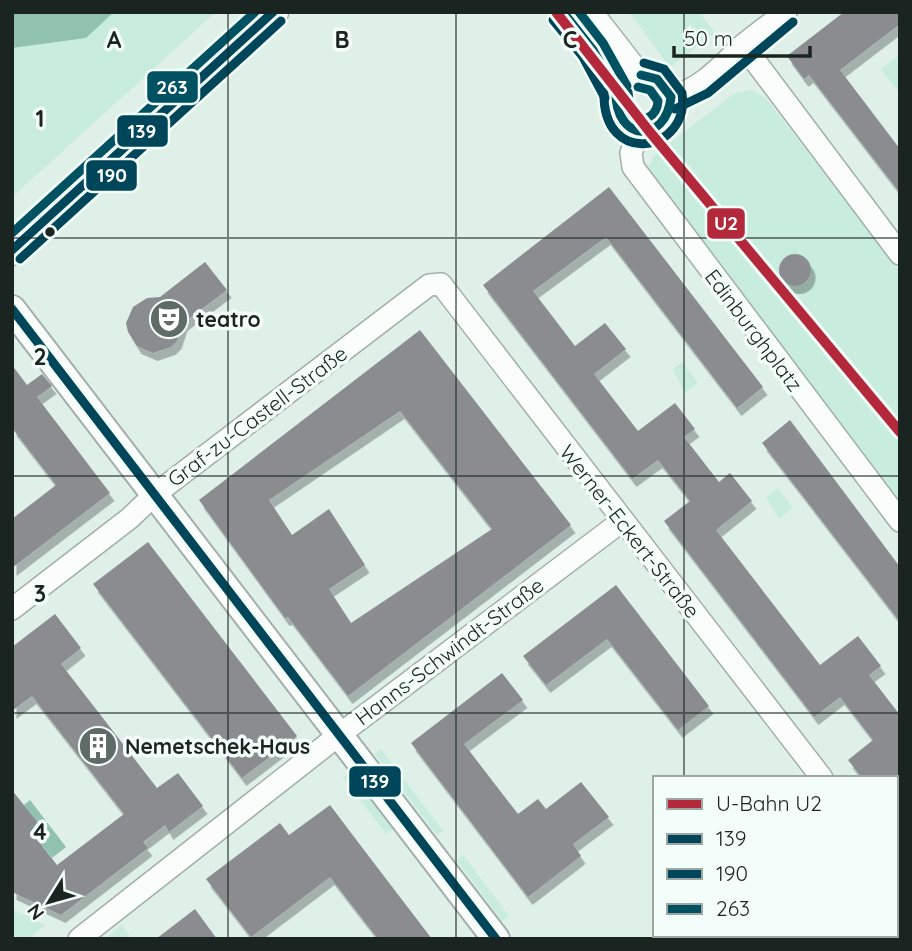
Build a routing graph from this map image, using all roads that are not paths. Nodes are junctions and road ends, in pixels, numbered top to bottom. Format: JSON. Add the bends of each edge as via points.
{"nodes":[{"id":1,"x":272,"y":12,"type":"edge"},
{"id":2,"x":563,"y":12,"type":"edge"},
{"id":3,"x":592,"y":12,"type":"edge"},
{"id":4,"x":786,"y":12,"type":"edge"},
{"id":5,"x":743,"y":45,"type":"junction"},
{"id":6,"x":641,"y":75,"type":"junction"},
{"id":7,"x":616,"y":92,"type":"junction"},
{"id":8,"x":671,"y":97,"type":"junction"},
{"id":9,"x":639,"y":131,"type":"junction"},
{"id":10,"x":12,"y":250,"type":"edge"},
{"id":11,"x":900,"y":254,"type":"edge"},
{"id":12,"x":441,"y":284,"type":"joint"},
{"id":13,"x":12,"y":309,"type":"edge"},
{"id":14,"x":154,"y":495,"type":"junction"},
{"id":15,"x":622,"y":521,"type":"junction"},
{"id":16,"x":900,"y":522,"type":"edge"},
{"id":17,"x":12,"y":608,"type":"edge"},
{"id":18,"x":339,"y":735,"type":"junction"},
{"id":19,"x":820,"y":776,"type":"edge"},
{"id":20,"x":79,"y":939,"type":"edge"},
{"id":21,"x":496,"y":939,"type":"edge"}],
"edges":[{"from":1,"to":10,"type":"main road"},
{"from":2,"to":7,"type":"street","via":[[593,50]]},
{"from":3,"to":6,"type":"street"},
{"from":4,"to":5,"type":"street"},
{"from":5,"to":8,"type":"street","via":[[722,68]]},
{"from":5,"to":11,"type":"street"},
{"from":6,"to":7,"type":"street","via":[[627,80]]},
{"from":6,"to":8,"type":"street","via":[[657,79]]},
{"from":7,"to":9,"type":"street","via":[[617,116]]},
{"from":8,"to":9,"type":"street","via":[[662,124]]},
{"from":9,"to":16,"type":"street","name":"Edinburghplatz","via":[[631,153],[633,167]]},
{"from":12,"to":14,"type":"street","name":"Graf-zu-Castell-Straße","via":[[429,285]]},
{"from":12,"to":15,"type":"street","name":"Werner-Eckert-Straße"},
{"from":13,"to":14,"type":"street"},
{"from":14,"to":17,"type":"street","name":"Graf-zu-Castell-Straße"},
{"from":14,"to":18,"type":"street"},
{"from":15,"to":18,"type":"street","name":"Hanns-Schwindt-Straße"},
{"from":15,"to":19,"type":"street","name":"Werner-Eckert-Straße"},
{"from":18,"to":20,"type":"street","name":"Hanns-Schwindt-Straße"},
{"from":18,"to":21,"type":"street"}]}
